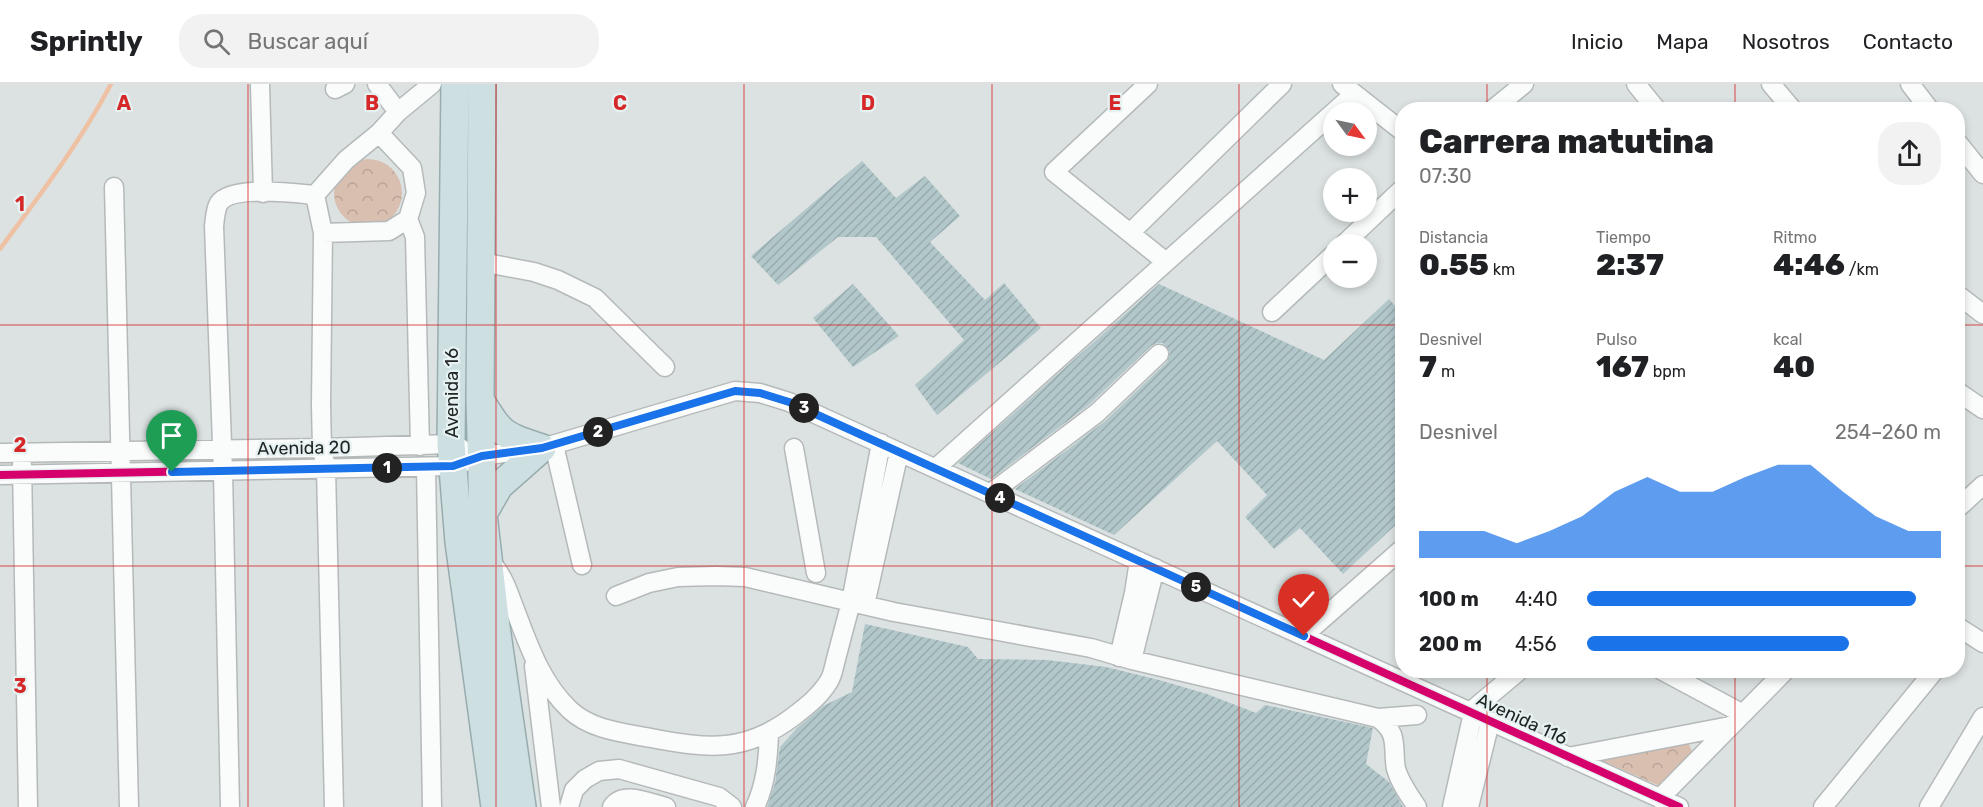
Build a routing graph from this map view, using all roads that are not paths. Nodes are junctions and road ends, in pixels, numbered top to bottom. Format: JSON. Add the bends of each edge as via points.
{"nodes":[{"id":1,"x":260,"y":84,"type":"edge"},
{"id":2,"x":377,"y":84,"type":"edge"},
{"id":3,"x":432,"y":84,"type":"edge"},
{"id":4,"x":455,"y":84,"type":"edge"},
{"id":5,"x":482,"y":84,"type":"edge"},
{"id":6,"x":1149,"y":84,"type":"edge"},
{"id":7,"x":1282,"y":84,"type":"edge"},
{"id":8,"x":1636,"y":84,"type":"edge"},
{"id":9,"x":1771,"y":84,"type":"edge"},
{"id":10,"x":1910,"y":84,"type":"edge"},
{"id":11,"x":1514,"y":87,"type":"edge"},
{"id":12,"x":1348,"y":89,"type":"edge"},
{"id":13,"x":1500,"y":102,"type":"edge"},
{"id":14,"x":1651,"y":102,"type":"edge"},
{"id":15,"x":1786,"y":102,"type":"edge"},
{"id":16,"x":1924,"y":102,"type":"edge"},
{"id":17,"x":398,"y":112,"type":"junction"},
{"id":18,"x":1395,"y":126,"type":"edge"},
{"id":19,"x":379,"y":133,"type":"junction"},
{"id":20,"x":1965,"y":152,"type":"edge"},
{"id":21,"x":1983,"y":174,"type":"edge"},
{"id":22,"x":114,"y":187,"type":"dead end"},
{"id":23,"x":263,"y":193,"type":"junction"},
{"id":24,"x":315,"y":195,"type":"junction"},
{"id":25,"x":1395,"y":196,"type":"edge"},
{"id":26,"x":408,"y":219,"type":"junction"},
{"id":27,"x":323,"y":233,"type":"junction"},
{"id":28,"x":1130,"y":233,"type":"junction"},
{"id":29,"x":1355,"y":234,"type":"edge"},
{"id":30,"x":481,"y":262,"type":"junction"},
{"id":31,"x":1166,"y":262,"type":"junction"},
{"id":32,"x":1323,"y":264,"type":"edge"},
{"id":33,"x":1965,"y":300,"type":"edge"},
{"id":34,"x":1272,"y":312,"type":"dead end"},
{"id":35,"x":1983,"y":314,"type":"edge"},
{"id":36,"x":1159,"y":354,"type":"dead end"},
{"id":37,"x":665,"y":368,"type":"dead end"},
{"id":38,"x":1965,"y":397,"type":"edge"},
{"id":39,"x":480,"y":399,"type":"junction"},
{"id":40,"x":1983,"y":409,"type":"edge"},
{"id":41,"x":881,"y":443,"type":"junction"},
{"id":42,"x":420,"y":446,"type":"junction"},
{"id":43,"x":548,"y":447,"type":"junction"},
{"id":44,"x":322,"y":448,"type":"junction"},
{"id":45,"x":794,"y":448,"type":"dead end"},
{"id":46,"x":221,"y":449,"type":"junction"},
{"id":47,"x":122,"y":451,"type":"junction"},
{"id":48,"x":899,"y":452,"type":"junction"},
{"id":49,"x":0,"y":453,"type":"edge"},
{"id":50,"x":22,"y":453,"type":"junction"},
{"id":51,"x":452,"y":455,"type":"junction"},
{"id":52,"x":482,"y":456,"type":"junction"},
{"id":53,"x":426,"y":467,"type":"junction"},
{"id":54,"x":936,"y":468,"type":"junction"},
{"id":55,"x":326,"y":469,"type":"junction"},
{"id":56,"x":223,"y":471,"type":"junction"},
{"id":57,"x":120,"y":472,"type":"junction"},
{"id":58,"x":22,"y":474,"type":"junction"},
{"id":59,"x":0,"y":475,"type":"edge"},
{"id":60,"x":1983,"y":485,"type":"edge"},
{"id":61,"x":991,"y":493,"type":"junction"},
{"id":62,"x":1965,"y":502,"type":"edge"},
{"id":63,"x":483,"y":514,"type":"junction"},
{"id":64,"x":1395,"y":555,"type":"edge"},
{"id":65,"x":488,"y":558,"type":"junction"},
{"id":66,"x":1147,"y":564,"type":"junction"},
{"id":67,"x":582,"y":565,"type":"dead end"},
{"id":68,"x":816,"y":573,"type":"dead end"},
{"id":69,"x":616,"y":596,"type":"dead end"},
{"id":70,"x":858,"y":604,"type":"junction"},
{"id":71,"x":1304,"y":636,"type":"junction"},
{"id":72,"x":1965,"y":636,"type":"edge"},
{"id":73,"x":1983,"y":643,"type":"edge"},
{"id":74,"x":533,"y":656,"type":"junction"},
{"id":75,"x":1126,"y":659,"type":"junction"},
{"id":76,"x":1395,"y":677,"type":"edge"},
{"id":77,"x":1397,"y":678,"type":"edge"},
{"id":78,"x":1511,"y":678,"type":"edge"},
{"id":79,"x":1674,"y":678,"type":"edge"},
{"id":80,"x":1778,"y":678,"type":"edge"},
{"id":81,"x":1928,"y":678,"type":"edge"},
{"id":82,"x":1472,"y":712,"type":"junction"},
{"id":83,"x":1417,"y":715,"type":"dead end"},
{"id":84,"x":1983,"y":717,"type":"edge"},
{"id":85,"x":1378,"y":718,"type":"junction"},
{"id":86,"x":1736,"y":720,"type":"junction"},
{"id":87,"x":1490,"y":722,"type":"junction"},
{"id":88,"x":769,"y":734,"type":"junction"},
{"id":89,"x":1568,"y":757,"type":"junction"},
{"id":90,"x":1663,"y":803,"type":"edge"},
{"id":91,"x":724,"y":804,"type":"edge"},
{"id":92,"x":28,"y":807,"type":"edge"},
{"id":93,"x":129,"y":807,"type":"edge"},
{"id":94,"x":230,"y":807,"type":"edge"},
{"id":95,"x":334,"y":807,"type":"edge"},
{"id":96,"x":432,"y":807,"type":"edge"},
{"id":97,"x":495,"y":807,"type":"edge"},
{"id":98,"x":522,"y":807,"type":"edge"},
{"id":99,"x":551,"y":807,"type":"edge"},
{"id":100,"x":569,"y":807,"type":"edge"},
{"id":101,"x":612,"y":807,"type":"edge"},
{"id":102,"x":666,"y":807,"type":"edge"},
{"id":103,"x":755,"y":807,"type":"edge"},
{"id":104,"x":1417,"y":807,"type":"edge"},
{"id":105,"x":1452,"y":807,"type":"edge"},
{"id":106,"x":1469,"y":807,"type":"edge"},
{"id":107,"x":1679,"y":807,"type":"edge"},
{"id":108,"x":1823,"y":807,"type":"edge"},
{"id":109,"x":1929,"y":807,"type":"edge"}],
"edges":[{"from":1,"to":23,"type":"street"},
{"from":2,"to":17,"type":"street"},
{"from":3,"to":17,"type":"street"},
{"from":4,"to":51,"type":"highway","name":"Avenida 16"},
{"from":5,"to":30,"type":"highway","name":"Avenida 16"},
{"from":6,"to":28,"type":"street","via":[[1054,172]]},
{"from":7,"to":28,"type":"street"},
{"from":8,"to":14,"type":"street"},
{"from":9,"to":15,"type":"street"},
{"from":10,"to":16,"type":"street"},
{"from":11,"to":13,"type":"street"},
{"from":12,"to":18,"type":"street"},
{"from":12,"to":31,"type":"street"},
{"from":17,"to":19,"type":"street"},
{"from":19,"to":24,"type":"street","via":[[346,160]]},
{"from":19,"to":26,"type":"street","via":[[412,168],[416,193]]},
{"from":20,"to":21,"type":"street"},
{"from":22,"to":47,"type":"street"},
{"from":23,"to":24,"type":"street"},
{"from":23,"to":46,"type":"street","via":[[232,194],[216,210]]},
{"from":24,"to":27,"type":"street"},
{"from":25,"to":29,"type":"street"},
{"from":26,"to":27,"type":"street","via":[[389,231]]},
{"from":26,"to":42,"type":"street","via":[[415,237]]},
{"from":27,"to":44,"type":"street"},
{"from":28,"to":31,"type":"street"},
{"from":30,"to":37,"type":"street","via":[[534,272],[595,298]]},
{"from":30,"to":39,"type":"highway","name":"Avenida 16"},
{"from":31,"to":54,"type":"street"},
{"from":32,"to":34,"type":"street"},
{"from":33,"to":35,"type":"street"},
{"from":36,"to":61,"type":"street","via":[[1097,413]]},
{"from":38,"to":40,"type":"street"},
{"from":39,"to":43,"type":"highway","via":[[502,433]]},
{"from":39,"to":52,"type":"highway","name":"Avenida 16"},
{"from":41,"to":43,"type":"street","name":"Avenida 116","via":[[789,402],[760,393],[735,391]]},
{"from":41,"to":48,"type":"street","name":"Avenida 116"},
{"from":41,"to":70,"type":"street"},
{"from":42,"to":44,"type":"street","name":"Avenida 20"},
{"from":42,"to":51,"type":"street","name":"Avenida 20"},
{"from":43,"to":52,"type":"street","name":"Avenida 116"},
{"from":43,"to":63,"type":"highway","via":[[499,486]]},
{"from":43,"to":67,"type":"street"},
{"from":44,"to":46,"type":"street","name":"Avenida 20"},
{"from":44,"to":55,"type":"street"},
{"from":45,"to":68,"type":"street"},
{"from":46,"to":47,"type":"street","name":"Avenida 20"},
{"from":46,"to":56,"type":"street"},
{"from":47,"to":50,"type":"street","name":"Avenida 20"},
{"from":47,"to":57,"type":"street"},
{"from":48,"to":54,"type":"street","name":"Avenida 116"},
{"from":48,"to":70,"type":"street"},
{"from":49,"to":50,"type":"street","name":"Avenida 20"},
{"from":50,"to":58,"type":"street"},
{"from":51,"to":52,"type":"street","name":"Avenida 20"},
{"from":51,"to":53,"type":"street","name":"Avenida 20"},
{"from":51,"to":97,"type":"highway","name":"Avenida 16","via":[[459,542]]},
{"from":52,"to":63,"type":"highway","name":"Avenida 16"},
{"from":53,"to":55,"type":"street","name":"Avenida 20"},
{"from":53,"to":96,"type":"street"},
{"from":54,"to":61,"type":"street","name":"Avenida 116"},
{"from":55,"to":56,"type":"street","name":"Avenida 20"},
{"from":55,"to":95,"type":"street"},
{"from":56,"to":57,"type":"street","name":"Avenida 20"},
{"from":56,"to":94,"type":"street"},
{"from":57,"to":58,"type":"street","name":"Avenida 20"},
{"from":57,"to":93,"type":"street"},
{"from":58,"to":59,"type":"street","name":"Avenida 20"},
{"from":58,"to":92,"type":"street"},
{"from":60,"to":62,"type":"street"},
{"from":61,"to":66,"type":"street","name":"Avenida 116"},
{"from":63,"to":65,"type":"highway","name":"Avenida 16"},
{"from":64,"to":71,"type":"street"},
{"from":65,"to":74,"type":"street","via":[[501,575]]},
{"from":65,"to":98,"type":"highway","name":"Avenida 16"},
{"from":66,"to":71,"type":"street","name":"Avenida 116"},
{"from":66,"to":75,"type":"street"},
{"from":69,"to":70,"type":"street","via":[[649,583],[716,576],[745,577]]},
{"from":70,"to":75,"type":"street","via":[[1091,648]]},
{"from":70,"to":88,"type":"street","via":[[830,679],[805,708]]},
{"from":71,"to":76,"type":"street","name":"Avenida 116"},
{"from":72,"to":73,"type":"street"},
{"from":74,"to":88,"type":"street","via":[[556,695],[572,712],[592,724],[680,743],[731,746]]},
{"from":74,"to":99,"type":"street"},
{"from":75,"to":85,"type":"street"},
{"from":77,"to":82,"type":"street","name":"Avenida 116"},
{"from":78,"to":82,"type":"street"},
{"from":79,"to":86,"type":"street"},
{"from":80,"to":86,"type":"street"},
{"from":81,"to":108,"type":"street"},
{"from":82,"to":87,"type":"street","name":"Avenida 116"},
{"from":82,"to":105,"type":"street"},
{"from":83,"to":85,"type":"street"},
{"from":84,"to":109,"type":"street"},
{"from":85,"to":104,"type":"street","via":[[1392,734],[1396,768]]},
{"from":86,"to":89,"type":"street"},
{"from":86,"to":90,"type":"street"},
{"from":87,"to":89,"type":"street","name":"Avenida 116"},
{"from":87,"to":106,"type":"street"},
{"from":88,"to":103,"type":"street","via":[[768,762]]},
{"from":89,"to":90,"type":"street","name":"Avenida 116"},
{"from":90,"to":107,"type":"street","name":"Avenida 116"},
{"from":91,"to":100,"type":"street","via":[[620,769],[599,771],[585,779],[574,790]]},
{"from":101,"to":102,"type":"street","via":[[624,797]]}]}
